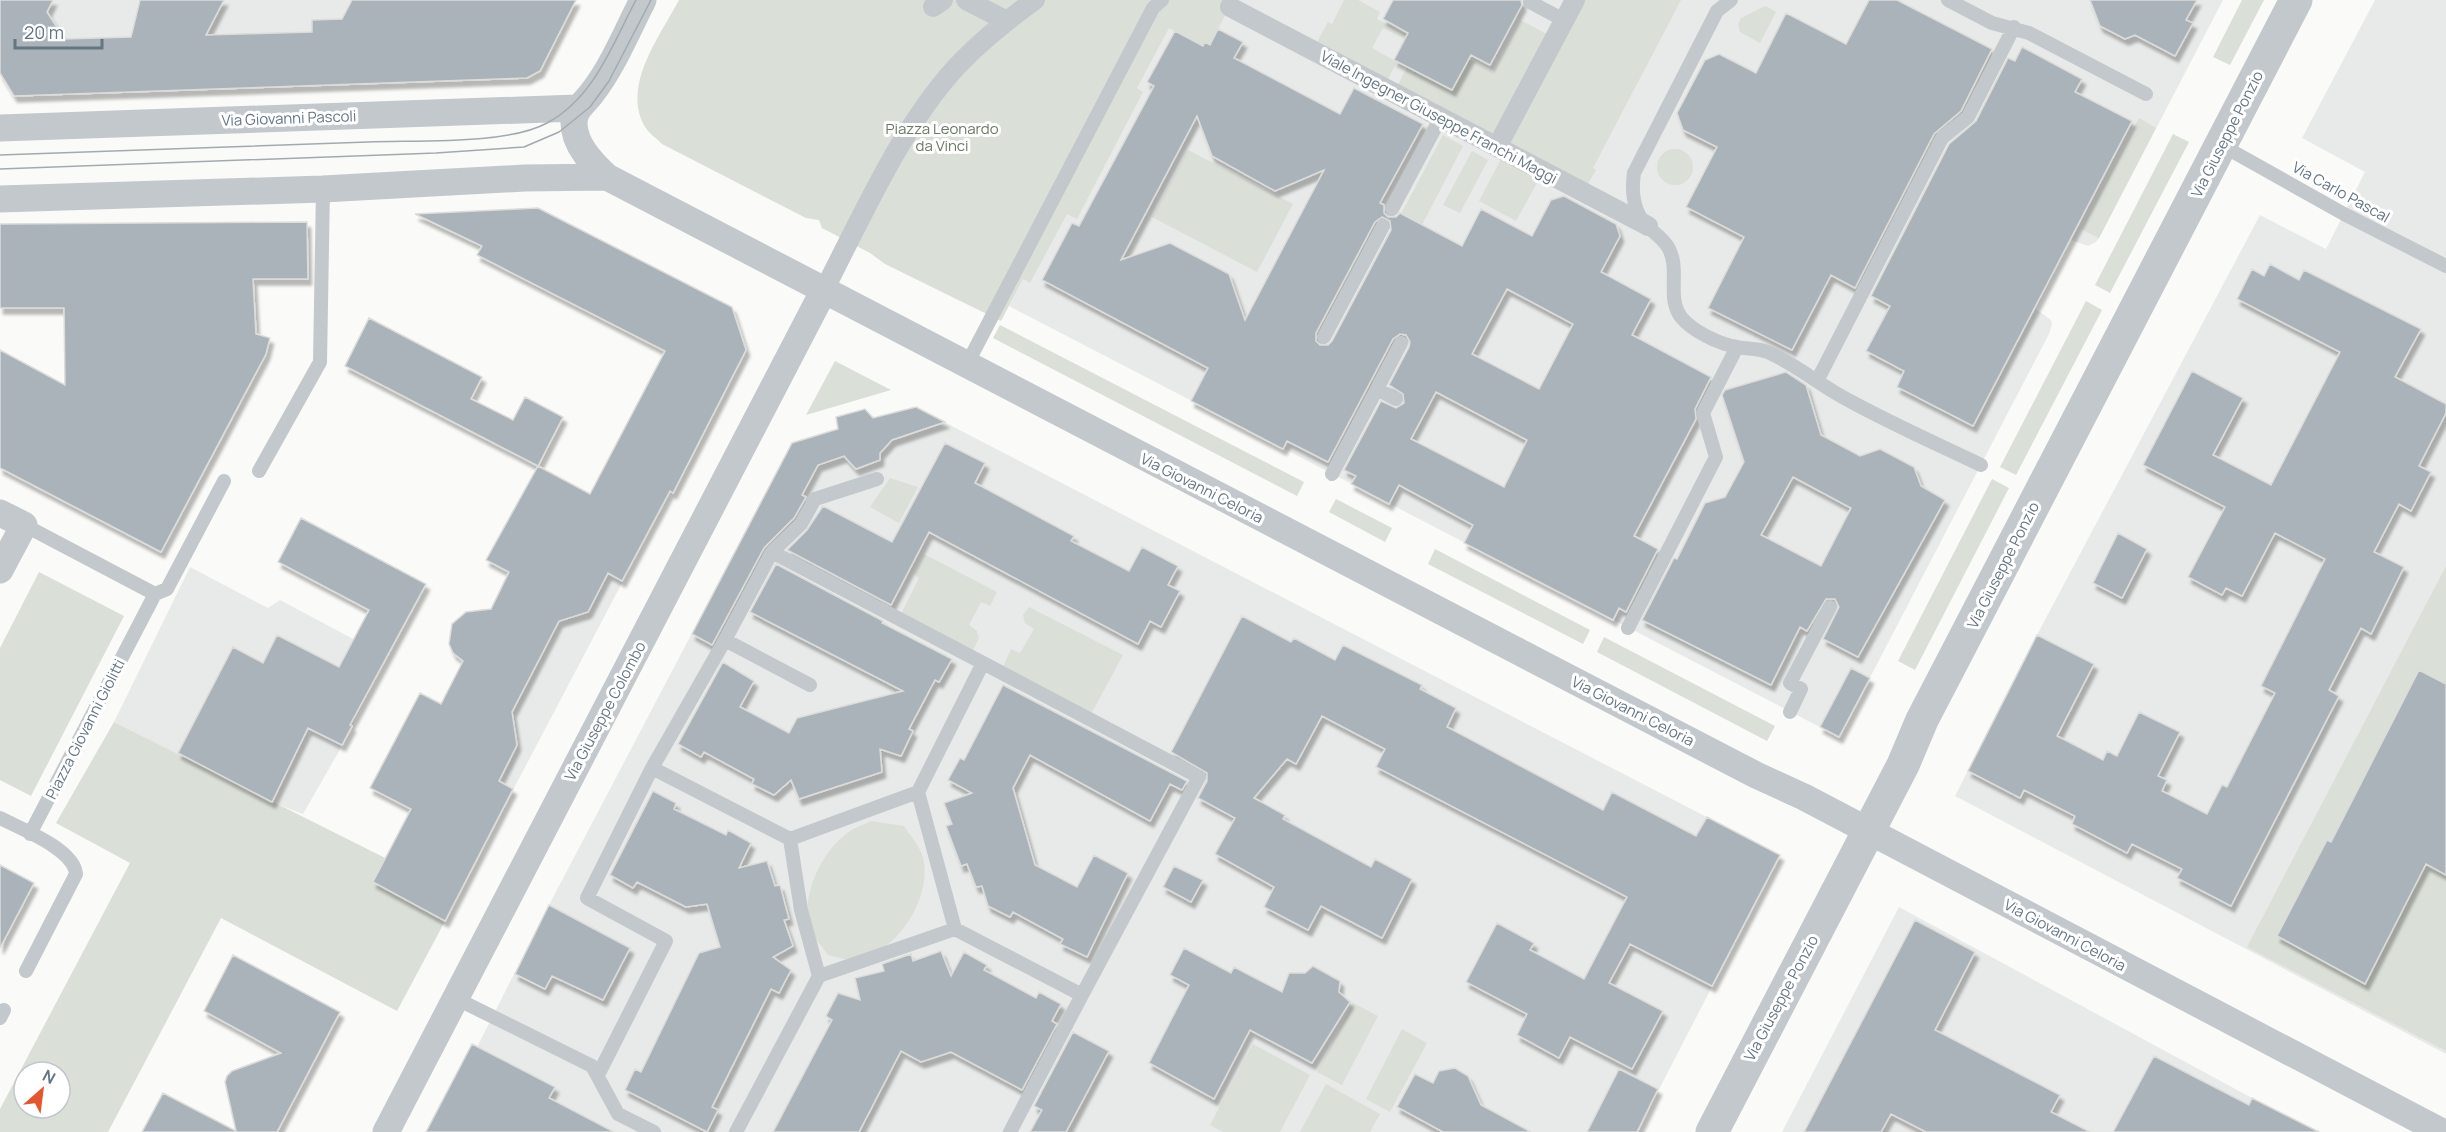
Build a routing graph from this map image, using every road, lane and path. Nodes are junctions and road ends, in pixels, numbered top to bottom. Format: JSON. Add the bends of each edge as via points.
{"nodes":[{"id":1,"x":643,"y":0,"type":"edge"},
{"id":2,"x":966,"y":0,"type":"edge"},
{"id":3,"x":1035,"y":0,"type":"edge"},
{"id":4,"x":1162,"y":0,"type":"edge"},
{"id":5,"x":1575,"y":0,"type":"edge"},
{"id":6,"x":1731,"y":0,"type":"edge"},
{"id":7,"x":1948,"y":0,"type":"edge"},
{"id":8,"x":2296,"y":0,"type":"edge"},
{"id":9,"x":1530,"y":2,"type":"dead end"},
{"id":10,"x":1224,"y":3,"type":"edge"},
{"id":11,"x":1564,"y":20,"type":"junction"},
{"id":12,"x":1007,"y":21,"type":"junction"},
{"id":13,"x":2014,"y":27,"type":"junction"},
{"id":14,"x":2146,"y":94,"type":"dead end"},
{"id":15,"x":577,"y":108,"type":"junction"},
{"id":16,"x":1441,"y":117,"type":"junction"},
{"id":17,"x":0,"y":128,"type":"edge"},
{"id":18,"x":2221,"y":145,"type":"junction"},
{"id":19,"x":1497,"y":147,"type":"junction"},
{"id":20,"x":607,"y":177,"type":"junction"},
{"id":21,"x":323,"y":189,"type":"junction"},
{"id":22,"x":0,"y":199,"type":"edge"},
{"id":23,"x":1392,"y":209,"type":"dead end"},
{"id":24,"x":1383,"y":226,"type":"dead end"},
{"id":25,"x":1648,"y":226,"type":"junction"},
{"id":26,"x":2446,"y":266,"type":"edge"},
{"id":27,"x":824,"y":290,"type":"junction"},
{"id":28,"x":1324,"y":337,"type":"dead end"},
{"id":29,"x":1401,"y":343,"type":"dead end"},
{"id":30,"x":1737,"y":347,"type":"junction"},
{"id":31,"x":966,"y":366,"type":"junction"},
{"id":32,"x":1817,"y":381,"type":"junction"},
{"id":33,"x":1377,"y":389,"type":"junction"},
{"id":34,"x":1396,"y":399,"type":"dead end"},
{"id":35,"x":1981,"y":465,"type":"dead end"},
{"id":36,"x":259,"y":471,"type":"dead end"},
{"id":37,"x":1332,"y":474,"type":"dead end"},
{"id":38,"x":878,"y":479,"type":"dead end"},
{"id":39,"x":224,"y":481,"type":"dead end"},
{"id":40,"x":0,"y":513,"type":"edge"},
{"id":41,"x":24,"y":525,"type":"junction"},
{"id":42,"x":772,"y":552,"type":"junction"},
{"id":43,"x":0,"y":570,"type":"edge"},
{"id":44,"x":155,"y":594,"type":"junction"},
{"id":45,"x":1830,"y":607,"type":"dead end"},
{"id":46,"x":1628,"y":628,"type":"dead end"},
{"id":47,"x":725,"y":640,"type":"junction"},
{"id":48,"x":983,"y":663,"type":"junction"},
{"id":49,"x":810,"y":685,"type":"dead end"},
{"id":50,"x":1790,"y":712,"type":"dead end"},
{"id":51,"x":652,"y":768,"type":"junction"},
{"id":52,"x":918,"y":792,"type":"junction"},
{"id":53,"x":0,"y":818,"type":"edge"},
{"id":54,"x":1868,"y":831,"type":"junction"},
{"id":55,"x":30,"y":834,"type":"junction"},
{"id":56,"x":790,"y":839,"type":"junction"},
{"id":57,"x":955,"y":929,"type":"junction"},
{"id":58,"x":26,"y":971,"type":"dead end"},
{"id":59,"x":819,"y":976,"type":"junction"},
{"id":60,"x":1082,"y":995,"type":"junction"},
{"id":61,"x":455,"y":998,"type":"junction"},
{"id":62,"x":598,"y":1075,"type":"junction"},
{"id":63,"x":386,"y":1132,"type":"edge"},
{"id":64,"x":654,"y":1132,"type":"edge"},
{"id":65,"x":736,"y":1132,"type":"edge"},
{"id":66,"x":1010,"y":1132,"type":"edge"},
{"id":67,"x":1712,"y":1132,"type":"edge"},
{"id":68,"x":2442,"y":1132,"type":"edge"}],
"edges":[{"from":1,"to":15,"type":"street","via":[[597,87]]},
{"from":2,"to":12,"type":"street"},
{"from":3,"to":12,"type":"street"},
{"from":4,"to":31,"type":"lane","via":[[1153,8]]},
{"from":5,"to":11,"type":"street"},
{"from":6,"to":25,"type":"lane","via":[[1717,11],[1637,163],[1633,195]]},
{"from":7,"to":13,"type":"lane","via":[[1992,23]]},
{"from":8,"to":18,"type":"street","name":"Via Giuseppe Ponzio"},
{"from":9,"to":11,"type":"lane"},
{"from":10,"to":16,"type":"street","name":"Viale Ingegner Giuseppe Franchi Maggi"},
{"from":11,"to":19,"type":"street"},
{"from":12,"to":27,"type":"street","via":[[963,59],[917,117]]},
{"from":13,"to":14,"type":"lane"},
{"from":13,"to":32,"type":"lane","via":[[1968,117],[1942,138]]},
{"from":15,"to":17,"type":"street","name":"Via Giovanni Pascoli"},
{"from":15,"to":20,"type":"street","via":[[574,122],[578,140]]},
{"from":16,"to":19,"type":"street","name":"Viale Ingegner Giuseppe Franchi Maggi"},
{"from":16,"to":23,"type":"lane"},
{"from":18,"to":26,"type":"lane","name":"Via Carlo Pascal"},
{"from":18,"to":54,"type":"street","name":"Via Giuseppe Ponzio"},
{"from":19,"to":25,"type":"street","name":"Viale Ingegner Giuseppe Franchi Maggi"},
{"from":20,"to":21,"type":"street"},
{"from":20,"to":27,"type":"street"},
{"from":21,"to":22,"type":"street"},
{"from":21,"to":36,"type":"lane","via":[[320,362]]},
{"from":24,"to":28,"type":"lane"},
{"from":25,"to":30,"type":"lane","via":[[1659,235],[1675,262],[1674,295],[1681,317],[1691,326]]},
{"from":27,"to":31,"type":"street","name":"Via Giovanni Celoria"},
{"from":27,"to":61,"type":"street","name":"Via Giuseppe Colombo"},
{"from":29,"to":33,"type":"lane"},
{"from":30,"to":32,"type":"lane","via":[[1766,351]]},
{"from":30,"to":46,"type":"lane","via":[[1703,413],[1716,457]]},
{"from":31,"to":54,"type":"street","name":"Via Giovanni Celoria"},
{"from":32,"to":35,"type":"lane"},
{"from":33,"to":34,"type":"lane"},
{"from":33,"to":37,"type":"lane"},
{"from":38,"to":42,"type":"lane","via":[[815,499],[801,524]]},
{"from":39,"to":44,"type":"lane","name":"Piazza Giovanni Giolitti","via":[[166,589]]},
{"from":40,"to":41,"type":"street"},
{"from":41,"to":43,"type":"street"},
{"from":41,"to":44,"type":"lane"},
{"from":42,"to":47,"type":"lane"},
{"from":42,"to":48,"type":"lane"},
{"from":44,"to":55,"type":"lane","name":"Piazza Giovanni Giolitti"},
{"from":45,"to":50,"type":"lane","via":[[1790,683],[1801,689]]},
{"from":47,"to":49,"type":"lane"},
{"from":47,"to":51,"type":"lane"},
{"from":48,"to":52,"type":"lane"},
{"from":48,"to":60,"type":"lane","via":[[1199,777]]},
{"from":51,"to":56,"type":"lane"},
{"from":51,"to":62,"type":"lane","via":[[587,898],[666,941]]},
{"from":52,"to":56,"type":"lane"},
{"from":52,"to":57,"type":"lane"},
{"from":53,"to":55,"type":"lane"},
{"from":54,"to":67,"type":"street","name":"Via Giuseppe Ponzio"},
{"from":54,"to":68,"type":"street","name":"Via Giovanni Celoria"},
{"from":55,"to":58,"type":"lane","via":[[67,855],[76,874]]},
{"from":56,"to":59,"type":"lane","via":[[801,910]]},
{"from":57,"to":59,"type":"lane"},
{"from":57,"to":60,"type":"lane"},
{"from":59,"to":65,"type":"lane"},
{"from":60,"to":66,"type":"lane"},
{"from":61,"to":62,"type":"lane","via":[[592,1066]]},
{"from":61,"to":63,"type":"street","name":"Via Giuseppe Colombo"},
{"from":62,"to":64,"type":"lane","via":[[618,1114]]}]}
